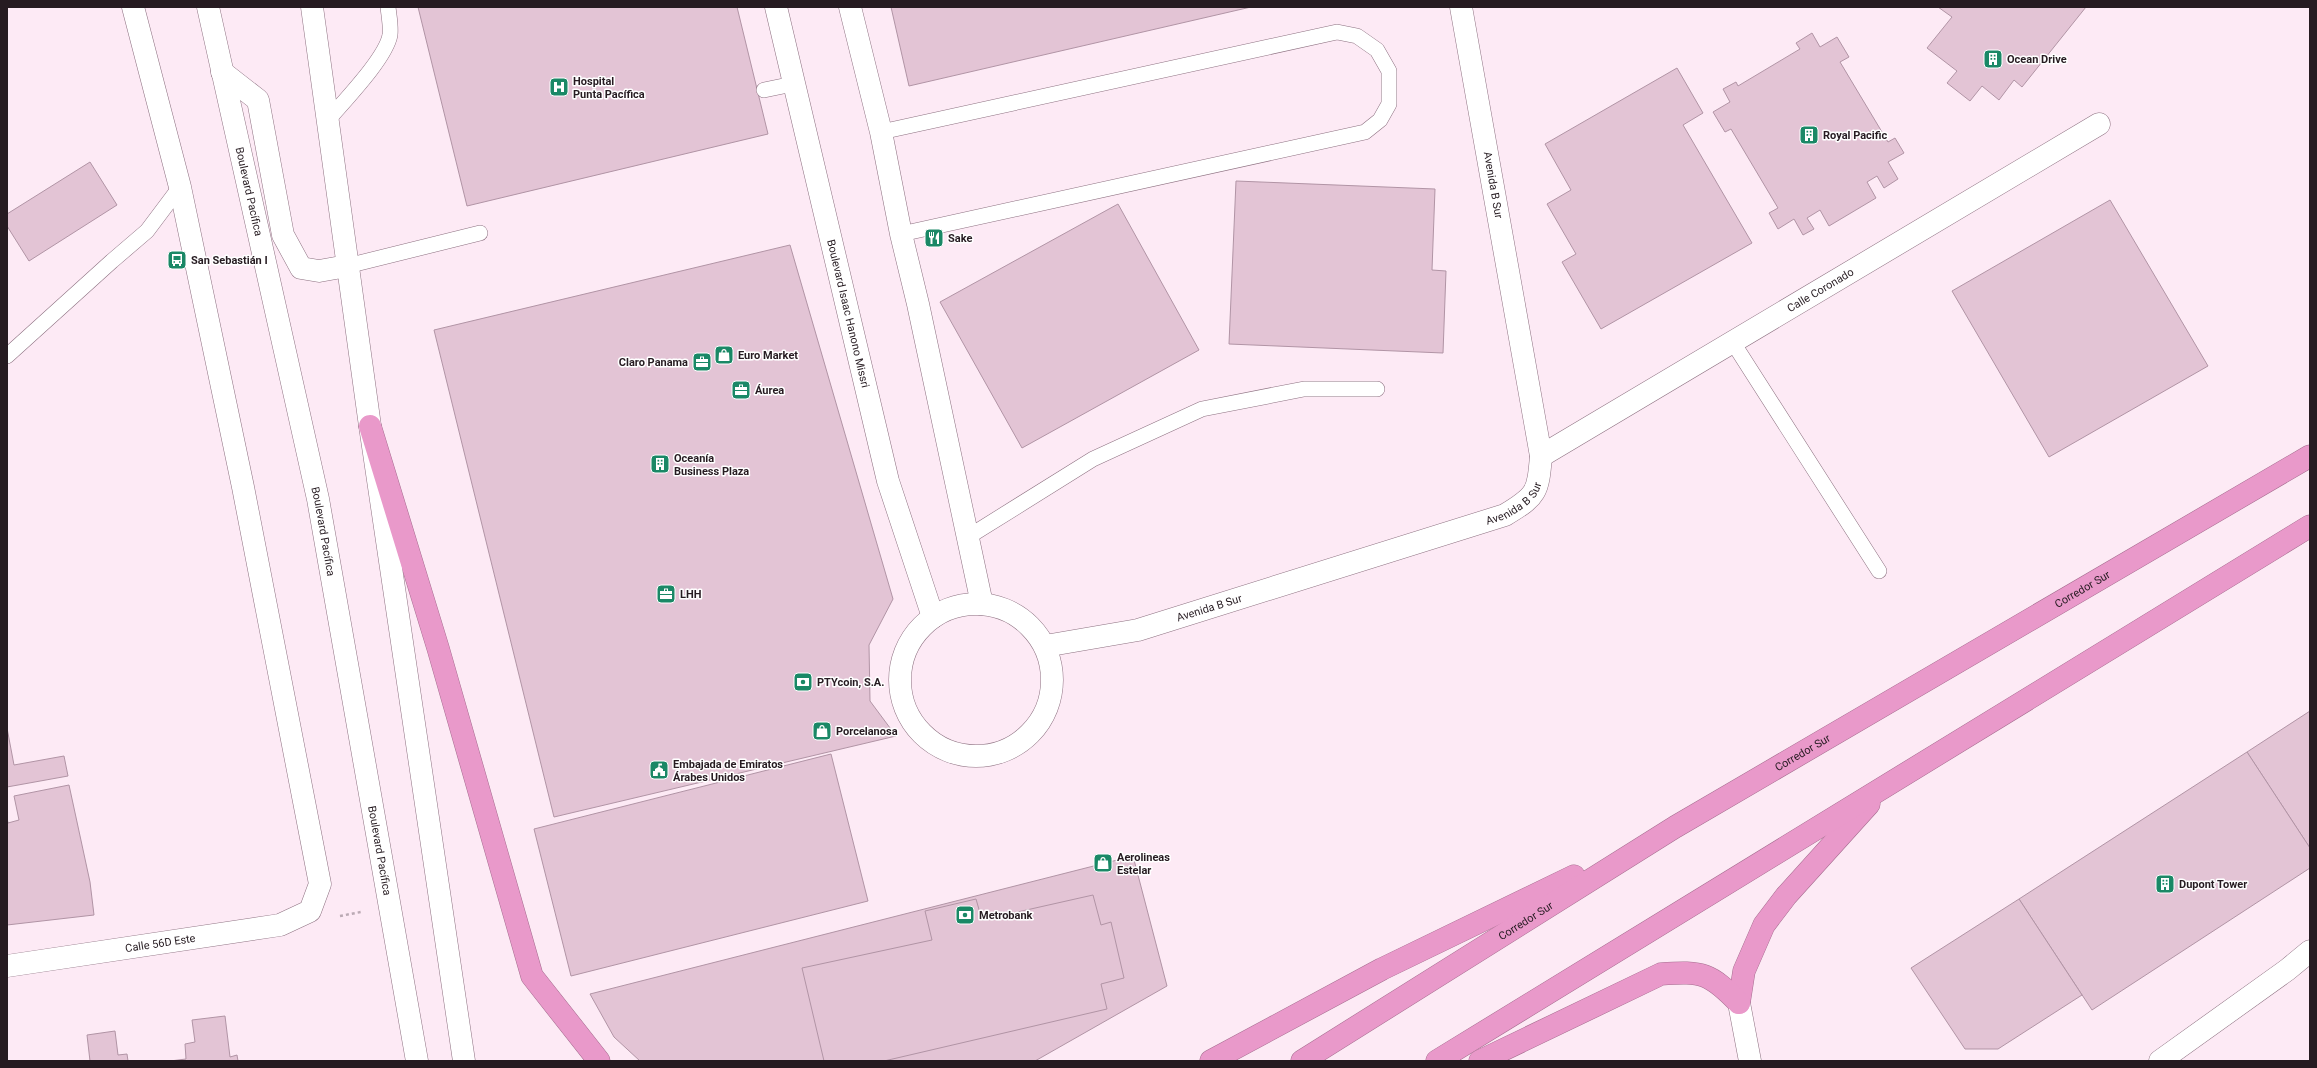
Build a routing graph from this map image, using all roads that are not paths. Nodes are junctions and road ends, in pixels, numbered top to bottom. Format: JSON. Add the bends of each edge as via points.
{"nodes":[{"id":1,"x":133,"y":7,"type":"edge"},
{"id":2,"x":208,"y":7,"type":"edge"},
{"id":3,"x":312,"y":7,"type":"edge"},
{"id":4,"x":388,"y":7,"type":"edge"},
{"id":5,"x":776,"y":7,"type":"edge"},
{"id":6,"x":850,"y":7,"type":"edge"},
{"id":7,"x":1461,"y":7,"type":"edge"},
{"id":8,"x":222,"y":72,"type":"junction"},
{"id":9,"x":794,"y":84,"type":"junction"},
{"id":10,"x":764,"y":90,"type":"dead end"},
{"id":11,"x":328,"y":120,"type":"junction"},
{"id":12,"x":2100,"y":124,"type":"dead end"},
{"id":13,"x":881,"y":132,"type":"junction"},
{"id":14,"x":180,"y":187,"type":"junction"},
{"id":15,"x":480,"y":233,"type":"dead end"},
{"id":16,"x":901,"y":234,"type":"junction"},
{"id":17,"x":348,"y":266,"type":"junction"},
{"id":18,"x":1732,"y":341,"type":"junction"},
{"id":19,"x":7,"y":356,"type":"edge"},
{"id":20,"x":1377,"y":389,"type":"dead end"},
{"id":21,"x":370,"y":426,"type":"junction"},
{"id":22,"x":1541,"y":456,"type":"junction"},
{"id":23,"x":2310,"y":456,"type":"edge"},
{"id":24,"x":2310,"y":526,"type":"edge"},
{"id":25,"x":968,"y":536,"type":"junction"},
{"id":26,"x":1880,"y":571,"type":"dead end"},
{"id":27,"x":982,"y":604,"type":"junction"},
{"id":28,"x":933,"y":617,"type":"junction"},
{"id":29,"x":1045,"y":646,"type":"junction"},
{"id":30,"x":1885,"y":786,"type":"junction"},
{"id":31,"x":1675,"y":827,"type":"junction"},
{"id":32,"x":2310,"y":951,"type":"edge"},
{"id":33,"x":7,"y":966,"type":"edge"},
{"id":34,"x":1739,"y":1003,"type":"junction"},
{"id":35,"x":417,"y":1061,"type":"edge"},
{"id":36,"x":464,"y":1061,"type":"edge"},
{"id":37,"x":599,"y":1061,"type":"edge"},
{"id":38,"x":1211,"y":1061,"type":"edge"},
{"id":39,"x":1302,"y":1061,"type":"edge"},
{"id":40,"x":1437,"y":1061,"type":"edge"},
{"id":41,"x":1480,"y":1061,"type":"edge"},
{"id":42,"x":1750,"y":1061,"type":"edge"},
{"id":43,"x":2160,"y":1061,"type":"edge"}],
"edges":[{"from":1,"to":14,"type":"street"},
{"from":2,"to":8,"type":"street","name":"Boulevard Pacífica"},
{"from":3,"to":11,"type":"street"},
{"from":4,"to":11,"type":"lane","via":[[390,34],[386,48]]},
{"from":5,"to":9,"type":"street","name":"Boulevard Isaac Hanono Missri"},
{"from":6,"to":13,"type":"street"},
{"from":7,"to":22,"type":"street","name":"Avenida B Sur"},
{"from":8,"to":17,"type":"street","via":[[258,100],[283,235],[301,268],[319,271]]},
{"from":8,"to":35,"type":"street","name":"Boulevard Pacífica","via":[[318,499]]},
{"from":9,"to":10,"type":"lane"},
{"from":9,"to":28,"type":"street","name":"Boulevard Isaac Hanono Missri","via":[[888,481]]},
{"from":11,"to":17,"type":"street"},
{"from":12,"to":18,"type":"street","name":"Calle Coronado"},
{"from":13,"to":16,"type":"street"},
{"from":13,"to":16,"type":"lane","via":[[1337,32],[1357,36],[1377,50],[1389,71],[1389,104],[1380,120],[1365,132]]},
{"from":14,"to":19,"type":"lane","via":[[147,232]]},
{"from":14,"to":33,"type":"street","name":"Calle 56D Este","via":[[243,487],[320,884],[310,911],[280,925]]},
{"from":15,"to":17,"type":"lane"},
{"from":16,"to":25,"type":"street"},
{"from":17,"to":21,"type":"street"},
{"from":18,"to":22,"type":"street","name":"Calle Coronado"},
{"from":18,"to":26,"type":"lane"},
{"from":20,"to":25,"type":"lane","via":[[1304,389],[1202,409],[1093,458]]},
{"from":21,"to":36,"type":"street"},
{"from":21,"to":37,"type":"highway","via":[[438,648],[532,976]]},
{"from":22,"to":29,"type":"street","name":"Avenida B Sur","via":[[1539,485],[1526,503],[1505,515],[1138,630]]},
{"from":23,"to":31,"type":"highway","name":"Corredor Sur"},
{"from":24,"to":30,"type":"highway"},
{"from":25,"to":27,"type":"street"},
{"from":27,"to":28,"type":"street","via":[[956,606]]},
{"from":27,"to":29,"type":"street","via":[[1008,610],[1029,625]]},
{"from":28,"to":29,"type":"street","via":[[915,634],[903,656],[900,680],[904,705],[916,727],[934,743],[957,754],[982,756],[1006,750],[1027,737],[1043,718],[1052,695],[1052,670]]},
{"from":30,"to":34,"type":"highway","via":[[1786,896],[1764,925],[1744,971]]},
{"from":30,"to":40,"type":"highway"},
{"from":31,"to":38,"type":"highway","via":[[1382,969]]},
{"from":31,"to":39,"type":"highway","name":"Corredor Sur"},
{"from":32,"to":43,"type":"street"},
{"from":34,"to":41,"type":"highway","via":[[1720,984],[1706,975],[1686,972],[1661,974]]},
{"from":34,"to":42,"type":"street"}]}
